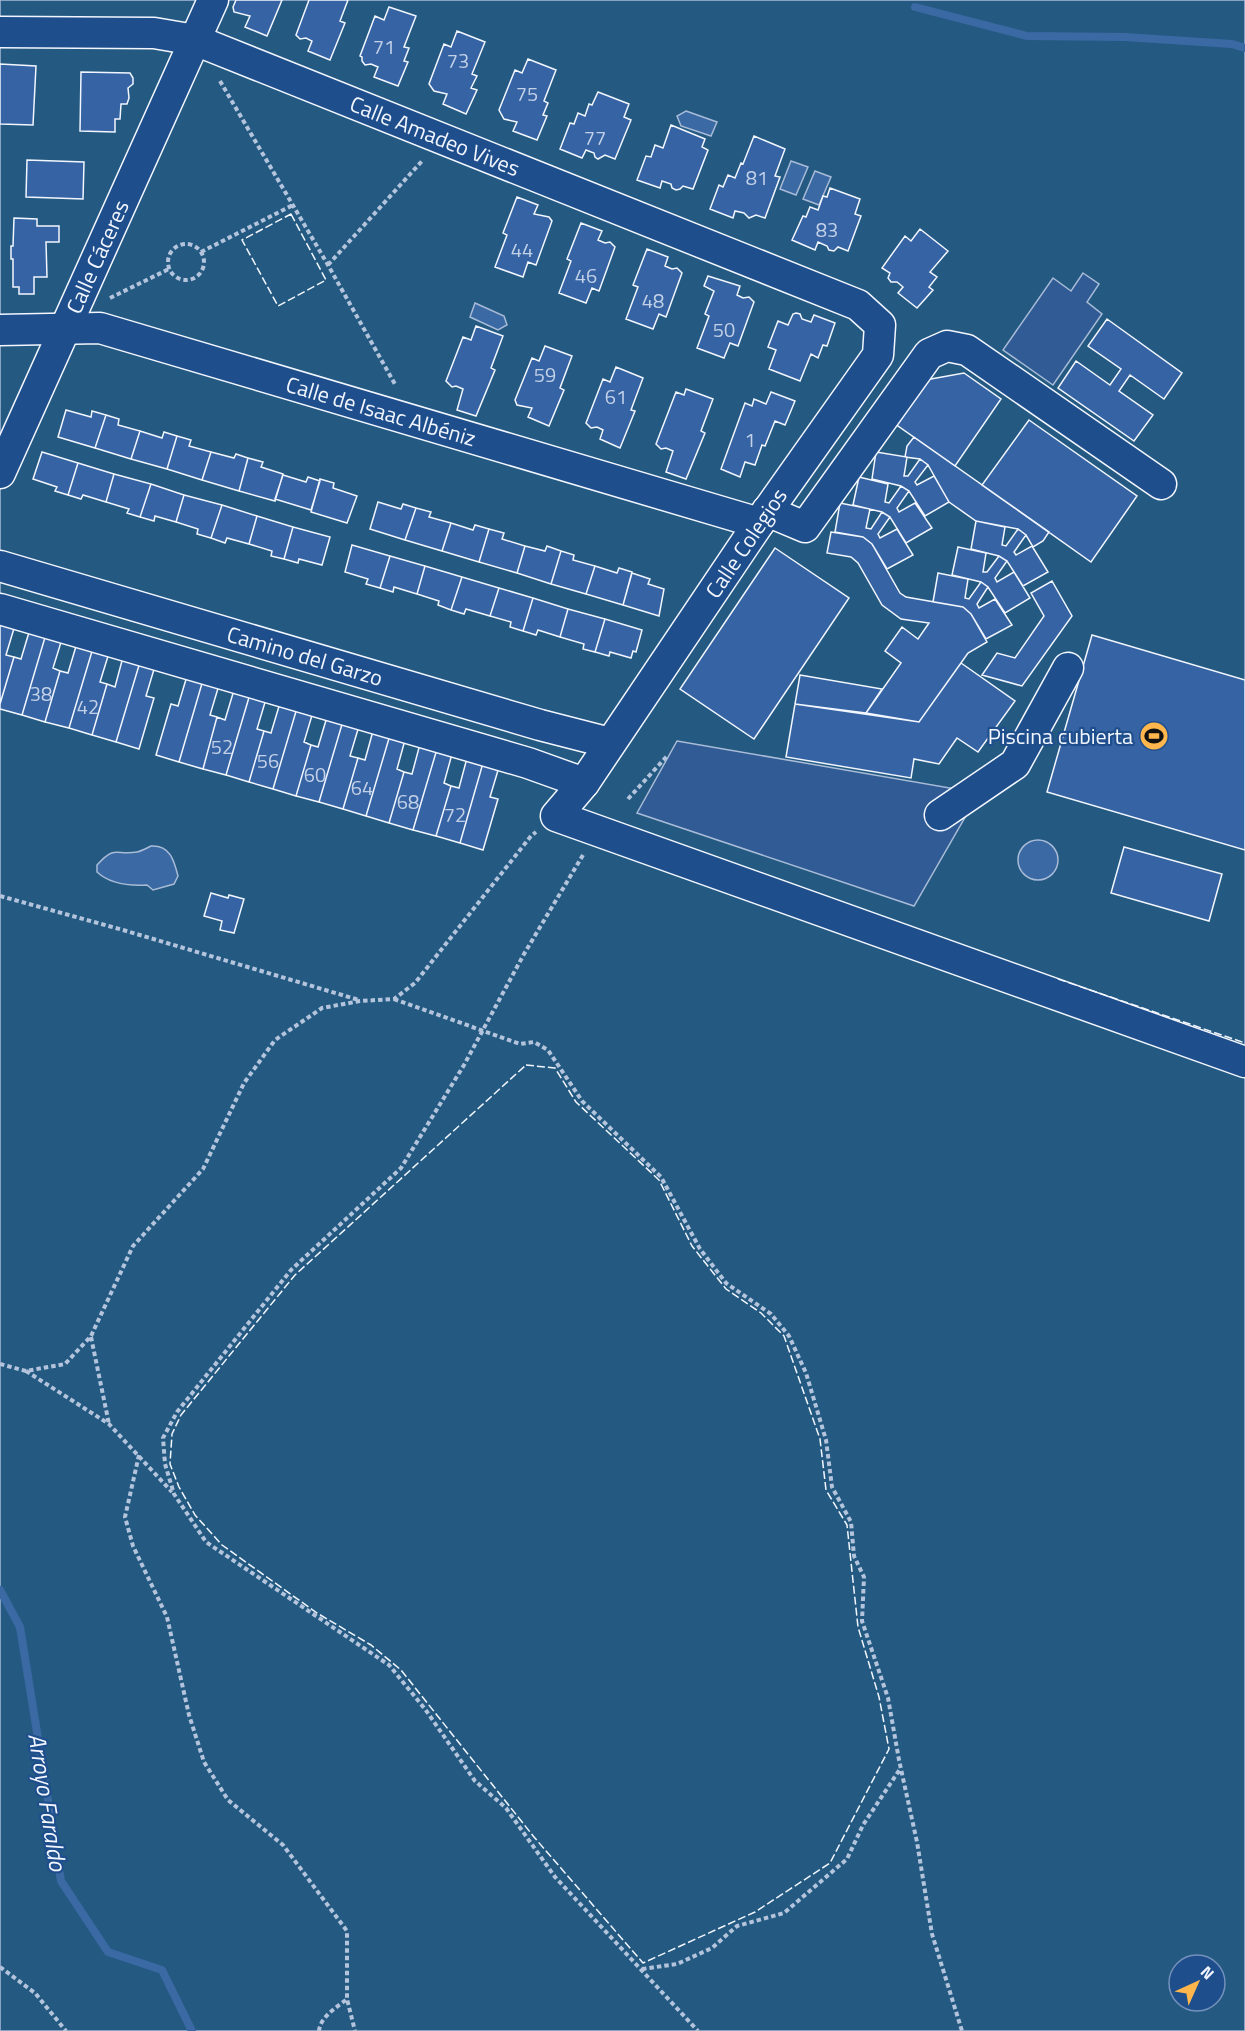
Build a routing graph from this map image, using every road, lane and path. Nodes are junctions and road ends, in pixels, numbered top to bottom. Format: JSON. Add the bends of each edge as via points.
{"nodes":[{"id":1,"x":213,"y":0,"type":"edge"},
{"id":2,"x":0,"y":32,"type":"edge"},
{"id":3,"x":208,"y":45,"type":"junction"},
{"id":4,"x":442,"y":139,"type":"junction"},
{"id":5,"x":293,"y":205,"type":"junction"},
{"id":6,"x":201,"y":252,"type":"junction"},
{"id":7,"x":328,"y":265,"type":"junction"},
{"id":8,"x":169,"y":269,"type":"junction"},
{"id":9,"x":89,"y":277,"type":"junction"},
{"id":10,"x":858,"y":305,"type":"joint"},
{"id":11,"x":65,"y":329,"type":"junction"},
{"id":12,"x":0,"y":330,"type":"edge"},
{"id":13,"x":382,"y":410,"type":"junction"},
{"id":14,"x":0,"y":473,"type":"edge"},
{"id":15,"x":1161,"y":484,"type":"dead end"},
{"id":16,"x":763,"y":517,"type":"junction"},
{"id":17,"x":0,"y":566,"type":"edge"},
{"id":18,"x":0,"y":609,"type":"edge"},
{"id":19,"x":1068,"y":668,"type":"dead end"},
{"id":20,"x":610,"y":743,"type":"junction"},
{"id":21,"x":668,"y":755,"type":"dead end"},
{"id":22,"x":584,"y":783,"type":"junction"},
{"id":23,"x":628,"y":799,"type":"dead end"},
{"id":24,"x":940,"y":815,"type":"dead end"},
{"id":25,"x":556,"y":816,"type":"junction"},
{"id":26,"x":584,"y":854,"type":"dead end"},
{"id":27,"x":0,"y":896,"type":"edge"},
{"id":28,"x":394,"y":999,"type":"junction"},
{"id":29,"x":360,"y":1001,"type":"junction"},
{"id":30,"x":483,"y":1031,"type":"junction"},
{"id":31,"x":1245,"y":1062,"type":"edge"},
{"id":32,"x":91,"y":1336,"type":"junction"},
{"id":33,"x":0,"y":1364,"type":"edge"},
{"id":34,"x":26,"y":1371,"type":"junction"},
{"id":35,"x":109,"y":1424,"type":"junction"},
{"id":36,"x":139,"y":1455,"type":"junction"},
{"id":37,"x":174,"y":1494,"type":"junction"},
{"id":38,"x":900,"y":1768,"type":"junction"},
{"id":39,"x":0,"y":1967,"type":"edge"},
{"id":40,"x":642,"y":1969,"type":"junction"},
{"id":41,"x":347,"y":1999,"type":"junction"},
{"id":42,"x":66,"y":2031,"type":"edge"},
{"id":43,"x":318,"y":2031,"type":"edge"},
{"id":44,"x":355,"y":2031,"type":"edge"},
{"id":45,"x":698,"y":2031,"type":"edge"},
{"id":46,"x":962,"y":2031,"type":"edge"}],
"edges":[{"from":1,"to":3,"type":"street","name":"Calle Cáceres"},
{"from":2,"to":3,"type":"street","name":"Calle Amadeo Vives","via":[[154,33]]},
{"from":3,"to":4,"type":"street","name":"Calle Amadeo Vives"},
{"from":3,"to":5,"type":"path","via":[[214,71]]},
{"from":3,"to":9,"type":"street","name":"Calle Cáceres"},
{"from":4,"to":7,"type":"path"},
{"from":4,"to":10,"type":"street","name":"Calle Amadeo Vives"},
{"from":5,"to":6,"type":"path"},
{"from":5,"to":7,"type":"path"},
{"from":6,"to":8,"type":"path","via":[[186,244],[175,247],[168,257]]},
{"from":6,"to":8,"type":"path","via":[[204,264],[194,279],[177,278]]},
{"from":7,"to":13,"type":"path","via":[[400,393]]},
{"from":8,"to":9,"type":"path","via":[[103,302]]},
{"from":9,"to":11,"type":"street","name":"Calle Cáceres"},
{"from":10,"to":16,"type":"street","name":"Calle Colegios","via":[[880,325],[878,355]]},
{"from":11,"to":12,"type":"street","name":"Calle de Isaac Albéniz"},
{"from":11,"to":13,"type":"street","name":"Calle de Isaac Albéniz","via":[[100,328]]},
{"from":11,"to":14,"type":"street","name":"Calle Cáceres"},
{"from":13,"to":16,"type":"street","name":"Calle de Isaac Albéniz"},
{"from":15,"to":16,"type":"street","name":"Calle de Isaac Albéniz","via":[[967,350],[947,346],[929,354],[806,527]]},
{"from":16,"to":20,"type":"street","name":"Calle Colegios"},
{"from":17,"to":20,"type":"street","name":"Camino del Garzo"},
{"from":18,"to":22,"type":"street","name":"Camino del Garzo","via":[[528,763]]},
{"from":19,"to":24,"type":"street","via":[[1015,764]]},
{"from":20,"to":22,"type":"street","name":"Calle Colegios"},
{"from":21,"to":23,"type":"path"},
{"from":22,"to":25,"type":"street","name":"Calle Colegios"},
{"from":25,"to":28,"type":"path","via":[[531,836],[415,983]]},
{"from":25,"to":31,"type":"street"},
{"from":26,"to":30,"type":"path"},
{"from":27,"to":29,"type":"path"},
{"from":28,"to":29,"type":"path"},
{"from":28,"to":30,"type":"path"},
{"from":29,"to":32,"type":"path","via":[[322,1008],[275,1040],[244,1083],[203,1169],[133,1246]]},
{"from":30,"to":37,"type":"path","via":[[401,1168],[291,1270],[177,1412],[163,1438],[165,1464]]},
{"from":30,"to":38,"type":"path","via":[[520,1044],[534,1042],[548,1050],[582,1101],[661,1177],[699,1249],[726,1283],[771,1314],[789,1336],[806,1373],[826,1440],[832,1487],[851,1522],[854,1556],[864,1577],[862,1620],[888,1698]]},
{"from":32,"to":34,"type":"path","via":[[65,1364]]},
{"from":32,"to":35,"type":"path"},
{"from":33,"to":34,"type":"path"},
{"from":34,"to":35,"type":"path"},
{"from":35,"to":36,"type":"path"},
{"from":36,"to":37,"type":"path"},
{"from":36,"to":41,"type":"path","via":[[125,1517],[133,1546],[167,1617],[204,1762],[228,1800],[283,1845],[347,1931]]},
{"from":37,"to":40,"type":"path","via":[[206,1542],[389,1665],[475,1781],[506,1808],[555,1877]]},
{"from":38,"to":40,"type":"path","via":[[863,1825],[847,1859],[784,1913],[738,1926],[712,1948],[677,1964]]},
{"from":38,"to":46,"type":"path","via":[[932,1934]]},
{"from":39,"to":42,"type":"path","via":[[35,1993]]},
{"from":40,"to":45,"type":"path"},
{"from":41,"to":43,"type":"path","via":[[327,2015]]},
{"from":41,"to":44,"type":"path"}]}
